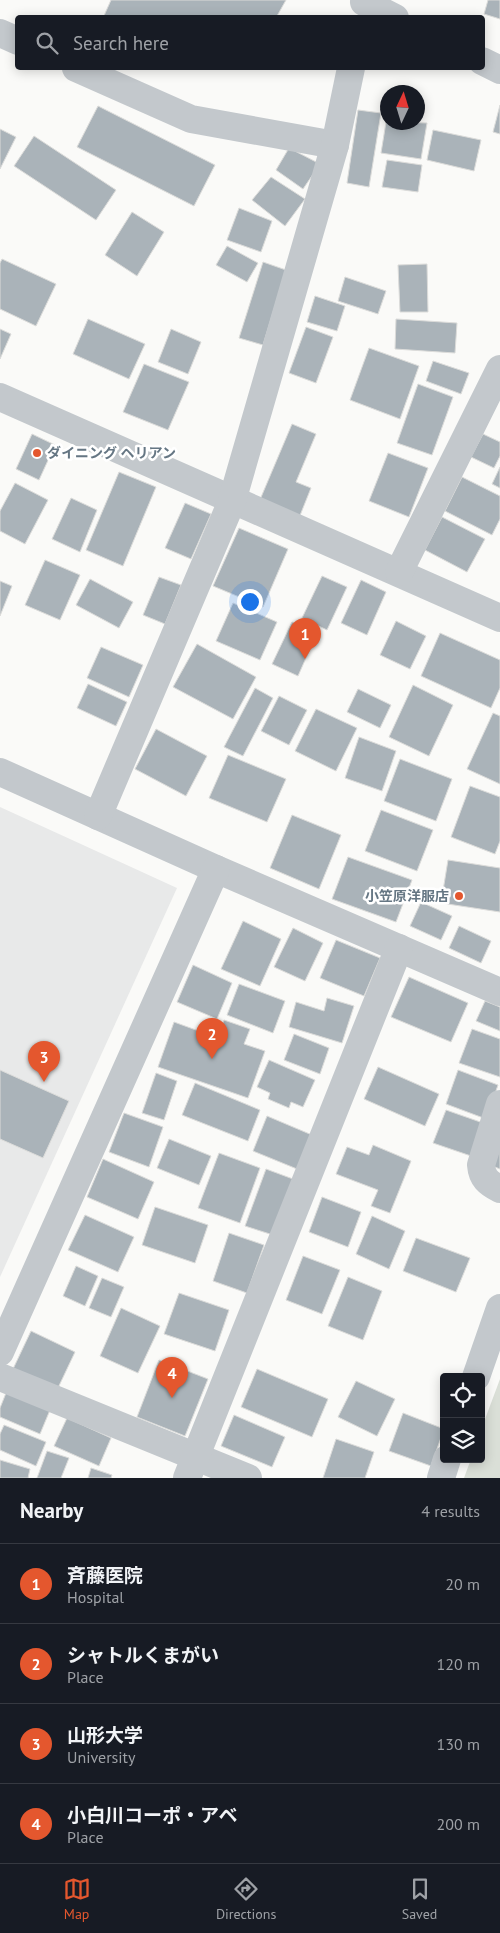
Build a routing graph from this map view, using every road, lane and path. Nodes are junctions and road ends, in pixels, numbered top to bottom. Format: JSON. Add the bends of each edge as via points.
{"nodes":[{"id":1,"x":364,"y":7,"type":"edge"},
{"id":2,"x":387,"y":15,"type":"edge"},
{"id":3,"x":0,"y":33,"type":"edge"},
{"id":4,"x":15,"y":40,"type":"edge"},
{"id":5,"x":485,"y":62,"type":"edge"},
{"id":6,"x":81,"y":70,"type":"edge"},
{"id":7,"x":351,"y":70,"type":"edge"},
{"id":8,"x":500,"y":70,"type":"edge"},
{"id":9,"x":335,"y":145,"type":"junction"},
{"id":10,"x":500,"y":370,"type":"edge"},
{"id":11,"x":0,"y":397,"type":"edge"},
{"id":12,"x":232,"y":500,"type":"junction"},
{"id":13,"x":399,"y":572,"type":"junction"},
{"id":14,"x":500,"y":618,"type":"edge"},
{"id":15,"x":0,"y":772,"type":"edge"},
{"id":16,"x":98,"y":816,"type":"junction"},
{"id":17,"x":216,"y":869,"type":"junction"},
{"id":18,"x":399,"y":948,"type":"junction"},
{"id":19,"x":500,"y":992,"type":"edge"},
{"id":20,"x":500,"y":1104,"type":"edge"},
{"id":21,"x":500,"y":1189,"type":"edge"},
{"id":22,"x":500,"y":1308,"type":"edge"},
{"id":23,"x":0,"y":1352,"type":"edge"},
{"id":24,"x":477,"y":1373,"type":"edge"},
{"id":25,"x":0,"y":1377,"type":"edge"},
{"id":26,"x":447,"y":1463,"type":"edge"},
{"id":27,"x":191,"y":1467,"type":"edge"},
{"id":28,"x":248,"y":1478,"type":"edge"},
{"id":29,"x":441,"y":1478,"type":"edge"}],
"edges":[{"from":1,"to":2,"type":"street"},
{"from":3,"to":4,"type":"street"},
{"from":5,"to":8,"type":"street"},
{"from":6,"to":9,"type":"street","via":[[191,119]]},
{"from":7,"to":9,"type":"street"},
{"from":9,"to":12,"type":"street"},
{"from":10,"to":13,"type":"street"},
{"from":11,"to":12,"type":"street"},
{"from":12,"to":13,"type":"street"},
{"from":12,"to":16,"type":"street"},
{"from":13,"to":14,"type":"street"},
{"from":15,"to":16,"type":"street"},
{"from":16,"to":17,"type":"street"},
{"from":17,"to":18,"type":"street"},
{"from":17,"to":23,"type":"street"},
{"from":18,"to":19,"type":"street"},
{"from":18,"to":27,"type":"street"},
{"from":20,"to":21,"type":"street","via":[[481,1165],[487,1182]]},
{"from":22,"to":24,"type":"street"},
{"from":25,"to":27,"type":"street"},
{"from":26,"to":29,"type":"street"},
{"from":27,"to":28,"type":"street"}]}
